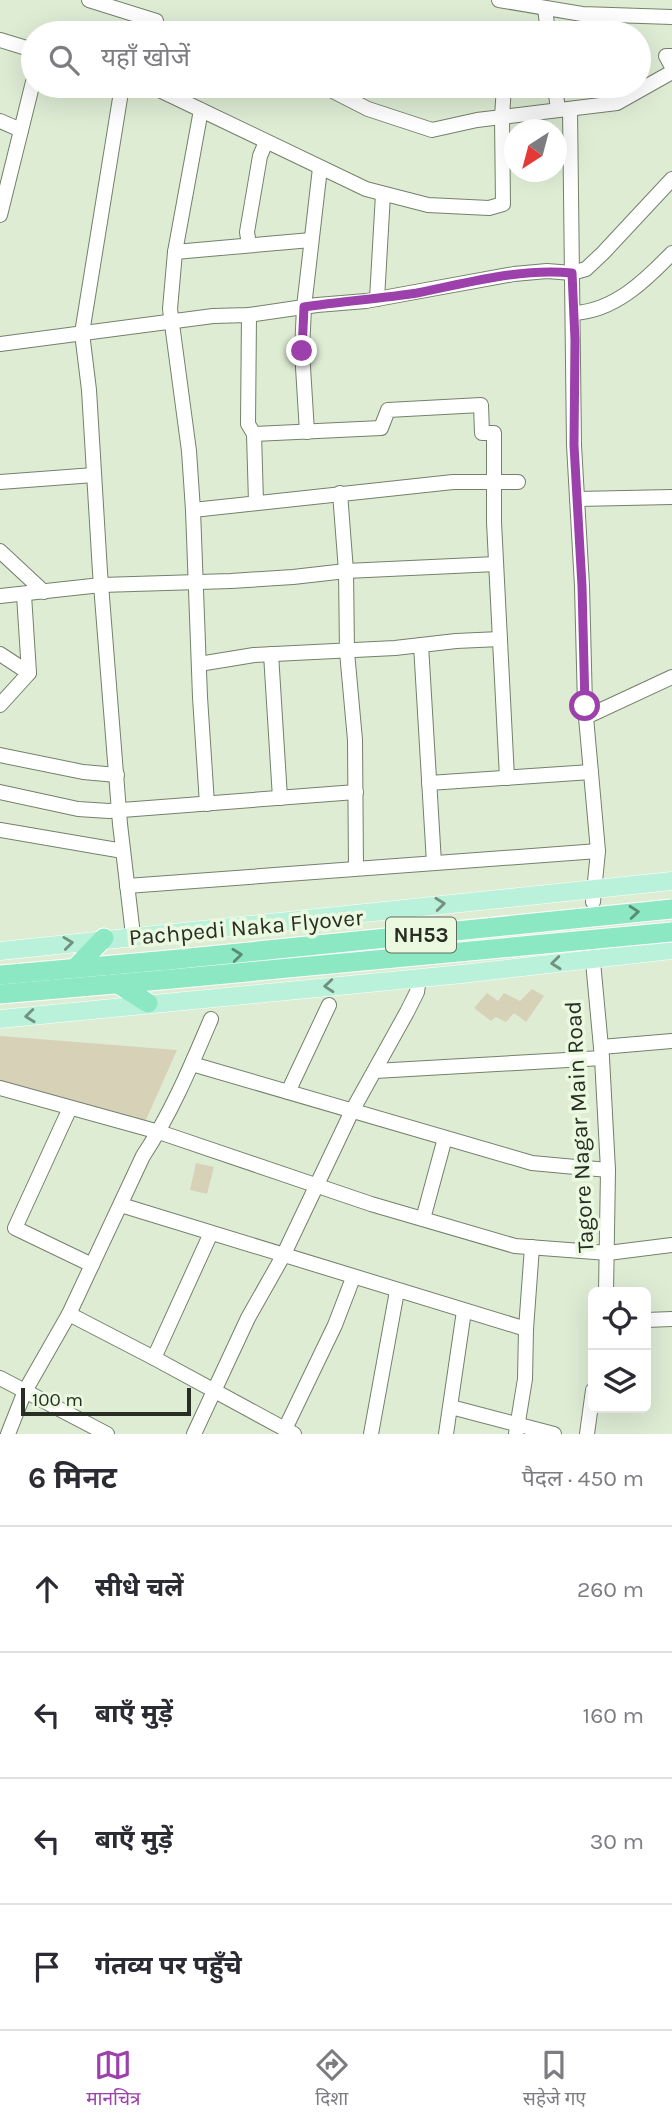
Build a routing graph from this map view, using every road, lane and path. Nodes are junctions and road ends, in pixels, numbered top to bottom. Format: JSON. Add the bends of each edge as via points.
{"nodes":[{"id":1,"x":89,"y":0,"type":"edge"},
{"id":2,"x":499,"y":0,"type":"edge"},
{"id":3,"x":545,"y":8,"type":"junction"},
{"id":4,"x":672,"y":17,"type":"edge"},
{"id":5,"x":156,"y":21,"type":"edge"},
{"id":6,"x":547,"y":21,"type":"edge"},
{"id":7,"x":0,"y":40,"type":"edge"},
{"id":8,"x":21,"y":46,"type":"edge"},
{"id":9,"x":672,"y":56,"type":"edge"},
{"id":10,"x":672,"y":70,"type":"edge"},
{"id":11,"x":651,"y":83,"type":"edge"},
{"id":12,"x":29,"y":98,"type":"edge"},
{"id":13,"x":120,"y":98,"type":"edge"},
{"id":14,"x":176,"y":98,"type":"edge"},
{"id":15,"x":346,"y":98,"type":"edge"},
{"id":16,"x":503,"y":98,"type":"edge"},
{"id":17,"x":560,"y":98,"type":"edge"},
{"id":18,"x":625,"y":98,"type":"edge"},
{"id":19,"x":201,"y":110,"type":"junction"},
{"id":20,"x":564,"y":110,"type":"junction"},
{"id":21,"x":502,"y":117,"type":"junction"},
{"id":22,"x":0,"y":121,"type":"edge"},
{"id":23,"x":21,"y":130,"type":"junction"},
{"id":24,"x":267,"y":142,"type":"junction"},
{"id":25,"x":320,"y":168,"type":"junction"},
{"id":26,"x":672,"y":179,"type":"edge"},
{"id":27,"x":383,"y":194,"type":"junction"},
{"id":28,"x":0,"y":215,"type":"edge"},
{"id":29,"x":311,"y":240,"type":"junction"},
{"id":30,"x":249,"y":245,"type":"junction"},
{"id":31,"x":175,"y":252,"type":"junction"},
{"id":32,"x":672,"y":253,"type":"edge"},
{"id":33,"x":572,"y":273,"type":"junction"},
{"id":34,"x":377,"y":299,"type":"junction"},
{"id":35,"x":304,"y":307,"type":"junction"},
{"id":36,"x":574,"y":313,"type":"junction"},
{"id":37,"x":249,"y":316,"type":"junction"},
{"id":38,"x":172,"y":322,"type":"junction"},
{"id":39,"x":82,"y":333,"type":"junction"},
{"id":40,"x":0,"y":344,"type":"edge"},
{"id":41,"x":307,"y":432,"type":"junction"},
{"id":42,"x":254,"y":434,"type":"junction"},
{"id":43,"x":94,"y":475,"type":"junction"},
{"id":44,"x":0,"y":482,"type":"edge"},
{"id":45,"x":494,"y":482,"type":"junction"},
{"id":46,"x":518,"y":482,"type":"dead end"},
{"id":47,"x":341,"y":493,"type":"junction"},
{"id":48,"x":672,"y":498,"type":"edge"},
{"id":49,"x":578,"y":499,"type":"junction"},
{"id":50,"x":256,"y":502,"type":"junction"},
{"id":51,"x":194,"y":510,"type":"junction"},
{"id":52,"x":0,"y":551,"type":"edge"},
{"id":53,"x":496,"y":564,"type":"junction"},
{"id":54,"x":346,"y":570,"type":"junction"},
{"id":55,"x":195,"y":582,"type":"junction"},
{"id":56,"x":101,"y":585,"type":"junction"},
{"id":57,"x":44,"y":592,"type":"junction"},
{"id":58,"x":24,"y":595,"type":"junction"},
{"id":59,"x":0,"y":596,"type":"edge"},
{"id":60,"x":500,"y":639,"type":"junction"},
{"id":61,"x":421,"y":645,"type":"junction"},
{"id":62,"x":347,"y":652,"type":"junction"},
{"id":63,"x":0,"y":654,"type":"edge"},
{"id":64,"x":271,"y":654,"type":"junction"},
{"id":65,"x":199,"y":664,"type":"junction"},
{"id":66,"x":29,"y":673,"type":"junction"},
{"id":67,"x":672,"y":677,"type":"edge"},
{"id":68,"x":0,"y":705,"type":"edge"},
{"id":69,"x":586,"y":718,"type":"junction"},
{"id":70,"x":0,"y":755,"type":"edge"},
{"id":71,"x":591,"y":772,"type":"junction"},
{"id":72,"x":117,"y":775,"type":"junction"},
{"id":73,"x":507,"y":778,"type":"junction"},
{"id":74,"x":429,"y":783,"type":"junction"},
{"id":75,"x":0,"y":792,"type":"edge"},
{"id":76,"x":356,"y":792,"type":"junction"},
{"id":77,"x":280,"y":798,"type":"junction"},
{"id":78,"x":207,"y":804,"type":"junction"},
{"id":79,"x":119,"y":810,"type":"junction"},
{"id":80,"x":0,"y":830,"type":"edge"},
{"id":81,"x":598,"y":850,"type":"junction"},
{"id":82,"x":123,"y":852,"type":"junction"},
{"id":83,"x":434,"y":863,"type":"junction"},
{"id":84,"x":356,"y":868,"type":"junction"},
{"id":85,"x":672,"y":881,"type":"edge"},
{"id":86,"x":127,"y":886,"type":"junction"},
{"id":87,"x":593,"y":896,"type":"junction"},
{"id":88,"x":672,"y":909,"type":"edge"},
{"id":89,"x":672,"y":932,"type":"edge"},
{"id":90,"x":133,"y":935,"type":"junction"},
{"id":91,"x":104,"y":938,"type":"junction"},
{"id":92,"x":672,"y":950,"type":"edge"},
{"id":93,"x":0,"y":951,"type":"edge"},
{"id":94,"x":592,"y":955,"type":"junction"},
{"id":95,"x":76,"y":967,"type":"junction"},
{"id":96,"x":171,"y":970,"type":"junction"},
{"id":97,"x":0,"y":975,"type":"edge"},
{"id":98,"x":419,"y":978,"type":"junction"},
{"id":99,"x":118,"y":984,"type":"junction"},
{"id":100,"x":0,"y":994,"type":"edge"},
{"id":101,"x":148,"y":1003,"type":"junction"},
{"id":102,"x":329,"y":1005,"type":"dead end"},
{"id":103,"x":0,"y":1019,"type":"edge"},
{"id":104,"x":211,"y":1019,"type":"dead end"},
{"id":105,"x":672,"y":1041,"type":"edge"},
{"id":106,"x":602,"y":1052,"type":"junction"},
{"id":107,"x":192,"y":1063,"type":"junction"},
{"id":108,"x":375,"y":1071,"type":"junction"},
{"id":109,"x":0,"y":1088,"type":"edge"},
{"id":110,"x":288,"y":1091,"type":"junction"},
{"id":111,"x":70,"y":1108,"type":"junction"},
{"id":112,"x":352,"y":1111,"type":"junction"},
{"id":113,"x":159,"y":1132,"type":"junction"},
{"id":114,"x":445,"y":1138,"type":"junction"},
{"id":115,"x":608,"y":1170,"type":"junction"},
{"id":116,"x":316,"y":1185,"type":"junction"},
{"id":117,"x":121,"y":1205,"type":"junction"},
{"id":118,"x":423,"y":1219,"type":"junction"},
{"id":119,"x":211,"y":1233,"type":"junction"},
{"id":120,"x":672,"y":1245,"type":"edge"},
{"id":121,"x":532,"y":1247,"type":"junction"},
{"id":122,"x":608,"y":1253,"type":"junction"},
{"id":123,"x":283,"y":1256,"type":"junction"},
{"id":124,"x":92,"y":1265,"type":"junction"},
{"id":125,"x":354,"y":1278,"type":"junction"},
{"id":126,"x":606,"y":1287,"type":"edge"},
{"id":127,"x":397,"y":1291,"type":"junction"},
{"id":128,"x":464,"y":1311,"type":"junction"},
{"id":129,"x":69,"y":1314,"type":"junction"},
{"id":130,"x":672,"y":1319,"type":"edge"},
{"id":131,"x":651,"y":1320,"type":"edge"},
{"id":132,"x":526,"y":1329,"type":"junction"},
{"id":133,"x":155,"y":1358,"type":"junction"},
{"id":134,"x":0,"y":1378,"type":"edge"},
{"id":135,"x":25,"y":1391,"type":"junction"},
{"id":136,"x":214,"y":1391,"type":"junction"},
{"id":137,"x":452,"y":1407,"type":"junction"},
{"id":138,"x":590,"y":1413,"type":"edge"},
{"id":139,"x":517,"y":1429,"type":"edge"},
{"id":140,"x":289,"y":1432,"type":"edge"},
{"id":141,"x":8,"y":1434,"type":"edge"},
{"id":142,"x":107,"y":1434,"type":"edge"},
{"id":143,"x":194,"y":1434,"type":"edge"},
{"id":144,"x":370,"y":1434,"type":"edge"},
{"id":145,"x":446,"y":1434,"type":"edge"},
{"id":146,"x":554,"y":1434,"type":"edge"},
{"id":147,"x":587,"y":1434,"type":"edge"}],
"edges":[{"from":1,"to":5,"type":"street"},
{"from":2,"to":3,"type":"street"},
{"from":3,"to":4,"type":"street"},
{"from":3,"to":6,"type":"street"},
{"from":7,"to":8,"type":"street"},
{"from":9,"to":10,"type":"street","via":[[666,57]]},
{"from":10,"to":11,"type":"street"},
{"from":12,"to":23,"type":"street"},
{"from":13,"to":39,"type":"street"},
{"from":14,"to":19,"type":"street"},
{"from":15,"to":21,"type":"street","via":[[432,130]]},
{"from":16,"to":21,"type":"street"},
{"from":17,"to":20,"type":"street"},
{"from":18,"to":20,"type":"street"},
{"from":19,"to":24,"type":"street"},
{"from":19,"to":31,"type":"street"},
{"from":20,"to":21,"type":"street"},
{"from":20,"to":33,"type":"street"},
{"from":21,"to":27,"type":"street","via":[[503,204],[489,208],[428,205]]},
{"from":22,"to":23,"type":"street"},
{"from":23,"to":28,"type":"street"},
{"from":24,"to":25,"type":"street"},
{"from":24,"to":30,"type":"street","via":[[260,156],[247,232]]},
{"from":25,"to":27,"type":"street"},
{"from":25,"to":29,"type":"street"},
{"from":26,"to":33,"type":"street","via":[[586,269]]},
{"from":27,"to":34,"type":"street"},
{"from":29,"to":30,"type":"street"},
{"from":29,"to":35,"type":"street"},
{"from":30,"to":31,"type":"street"},
{"from":31,"to":38,"type":"street"},
{"from":32,"to":36,"type":"street","via":[[640,286],[606,304]]},
{"from":33,"to":34,"type":"street","via":[[514,274]]},
{"from":33,"to":36,"type":"street"},
{"from":34,"to":35,"type":"street"},
{"from":35,"to":37,"type":"street"},
{"from":35,"to":41,"type":"street"},
{"from":36,"to":49,"type":"street"},
{"from":37,"to":38,"type":"street"},
{"from":37,"to":42,"type":"street","via":[[248,424]]},
{"from":38,"to":39,"type":"street"},
{"from":38,"to":51,"type":"street"},
{"from":39,"to":40,"type":"street"},
{"from":39,"to":43,"type":"street"},
{"from":41,"to":42,"type":"street"},
{"from":41,"to":45,"type":"street","via":[[381,428],[388,410],[481,405],[482,433],[494,433]]},
{"from":42,"to":50,"type":"street"},
{"from":43,"to":44,"type":"street"},
{"from":43,"to":56,"type":"street"},
{"from":45,"to":46,"type":"street"},
{"from":45,"to":47,"type":"street"},
{"from":45,"to":53,"type":"street"},
{"from":47,"to":50,"type":"street"},
{"from":47,"to":54,"type":"street"},
{"from":48,"to":49,"type":"street"},
{"from":49,"to":69,"type":"street"},
{"from":50,"to":51,"type":"street"},
{"from":51,"to":55,"type":"street"},
{"from":52,"to":57,"type":"street"},
{"from":53,"to":54,"type":"street"},
{"from":53,"to":60,"type":"street"},
{"from":54,"to":55,"type":"street"},
{"from":54,"to":62,"type":"street"},
{"from":55,"to":56,"type":"street"},
{"from":55,"to":65,"type":"street"},
{"from":56,"to":57,"type":"street"},
{"from":56,"to":72,"type":"street"},
{"from":57,"to":58,"type":"street"},
{"from":58,"to":59,"type":"street"},
{"from":58,"to":66,"type":"street"},
{"from":60,"to":61,"type":"street"},
{"from":60,"to":73,"type":"street"},
{"from":61,"to":62,"type":"street"},
{"from":61,"to":74,"type":"street"},
{"from":62,"to":64,"type":"street"},
{"from":62,"to":76,"type":"street"},
{"from":63,"to":66,"type":"street"},
{"from":64,"to":65,"type":"street"},
{"from":64,"to":77,"type":"street"},
{"from":65,"to":78,"type":"street"},
{"from":66,"to":68,"type":"street"},
{"from":67,"to":69,"type":"street"},
{"from":69,"to":71,"type":"street"},
{"from":70,"to":72,"type":"street"},
{"from":71,"to":73,"type":"street"},
{"from":71,"to":81,"type":"street"},
{"from":72,"to":79,"type":"street"},
{"from":73,"to":74,"type":"street"},
{"from":74,"to":83,"type":"street"},
{"from":75,"to":79,"type":"street","via":[[78,809]]},
{"from":76,"to":77,"type":"street"},
{"from":76,"to":84,"type":"street"},
{"from":77,"to":78,"type":"street"},
{"from":78,"to":79,"type":"street"},
{"from":79,"to":82,"type":"street"},
{"from":80,"to":82,"type":"street"},
{"from":81,"to":83,"type":"street"},
{"from":81,"to":87,"type":"street"},
{"from":82,"to":86,"type":"street"},
{"from":83,"to":84,"type":"street"},
{"from":84,"to":86,"type":"street"},
{"from":85,"to":87,"type":"main road"},
{"from":86,"to":90,"type":"street"},
{"from":90,"to":87,"type":"main road","one_way":true},
{"from":96,"to":88,"type":"highway","name":"Pachpedi Naka Flyover","number":"NH53","one_way":true,"bridge":true},
{"from":89,"to":96,"type":"highway","name":"Pachpedi Naka Flyover","number":"NH53","bridge":true},
{"from":90,"to":91,"type":"main road"},
{"from":93,"to":91,"type":"main road","one_way":true},
{"from":91,"to":95,"type":"highway"},
{"from":92,"to":94,"type":"main road"},
{"from":94,"to":98,"type":"main road","one_way":true},
{"from":94,"to":106,"type":"street","name":"Tagore Nagar Main Road"},
{"from":95,"to":96,"type":"highway","name":"Pachpedi Naka Flyover","number":"NH53"},
{"from":95,"to":97,"type":"highway","number":"NH53"},
{"from":96,"to":99,"type":"highway","name":"Pachpedi Naka Flyover","number":"NH53"},
{"from":98,"to":101,"type":"main road","one_way":true},
{"from":98,"to":108,"type":"street","via":[[417,992]]},
{"from":99,"to":100,"type":"highway","number":"NH53"},
{"from":99,"to":101,"type":"highway"},
{"from":101,"to":103,"type":"main road","one_way":true},
{"from":102,"to":110,"type":"street"},
{"from":104,"to":107,"type":"street"},
{"from":105,"to":106,"type":"street"},
{"from":106,"to":108,"type":"street"},
{"from":106,"to":115,"type":"street","name":"Tagore Nagar Main Road"},
{"from":107,"to":110,"type":"street"},
{"from":107,"to":113,"type":"street"},
{"from":108,"to":112,"type":"street"},
{"from":109,"to":111,"type":"street"},
{"from":110,"to":112,"type":"street"},
{"from":111,"to":113,"type":"street"},
{"from":111,"to":124,"type":"street","via":[[15,1228]]},
{"from":112,"to":114,"type":"street"},
{"from":112,"to":116,"type":"street"},
{"from":113,"to":116,"type":"street"},
{"from":113,"to":117,"type":"street"},
{"from":114,"to":115,"type":"street","via":[[532,1163]]},
{"from":114,"to":118,"type":"street"},
{"from":115,"to":122,"type":"street","name":"Tagore Nagar Main Road"},
{"from":116,"to":118,"type":"street"},
{"from":116,"to":123,"type":"street"},
{"from":117,"to":119,"type":"street"},
{"from":117,"to":124,"type":"street"},
{"from":118,"to":121,"type":"street"},
{"from":119,"to":123,"type":"street"},
{"from":119,"to":133,"type":"street"},
{"from":120,"to":122,"type":"street"},
{"from":121,"to":122,"type":"street"},
{"from":121,"to":132,"type":"street"},
{"from":122,"to":126,"type":"street","name":"Tagore Nagar Main Road"},
{"from":123,"to":125,"type":"street"},
{"from":123,"to":136,"type":"street"},
{"from":124,"to":129,"type":"street"},
{"from":125,"to":127,"type":"street"},
{"from":125,"to":140,"type":"street"},
{"from":127,"to":128,"type":"street"},
{"from":127,"to":144,"type":"street"},
{"from":128,"to":132,"type":"street"},
{"from":128,"to":137,"type":"street"},
{"from":129,"to":133,"type":"street"},
{"from":129,"to":135,"type":"street"},
{"from":130,"to":131,"type":"street"},
{"from":132,"to":139,"type":"street"},
{"from":133,"to":136,"type":"street"},
{"from":134,"to":135,"type":"street"},
{"from":135,"to":141,"type":"street"},
{"from":135,"to":142,"type":"street"},
{"from":136,"to":140,"type":"street"},
{"from":136,"to":143,"type":"street"},
{"from":137,"to":139,"type":"street"},
{"from":137,"to":145,"type":"street"},
{"from":138,"to":147,"type":"street"},
{"from":139,"to":146,"type":"street"}]}
